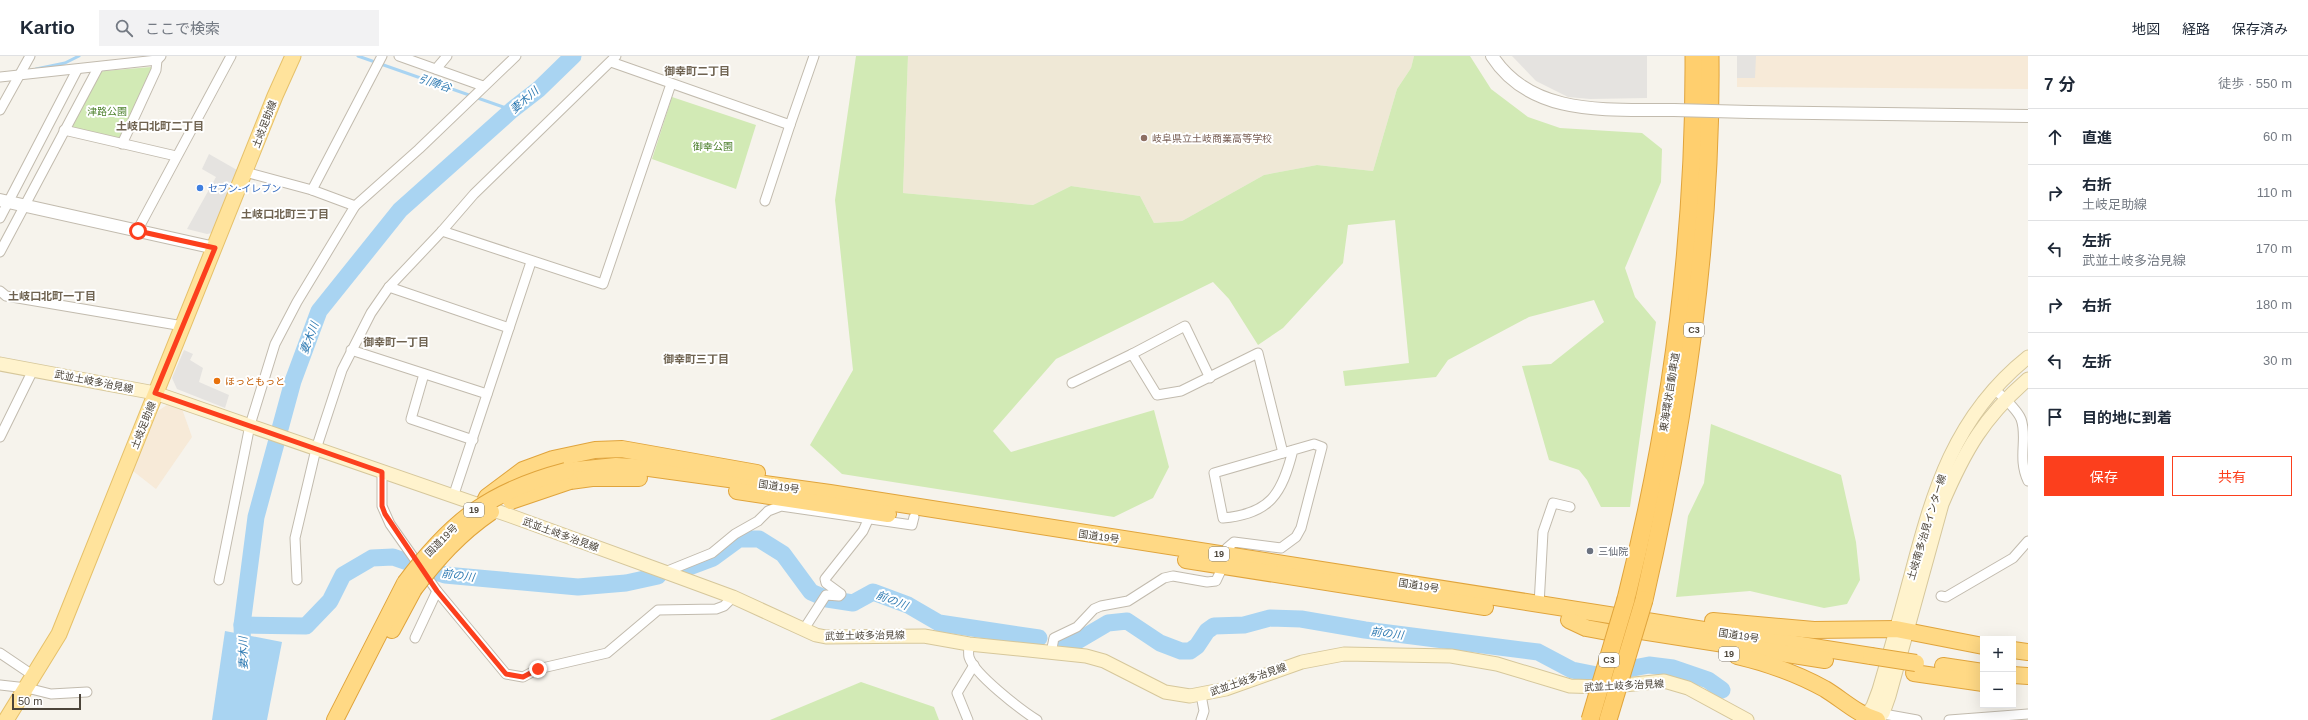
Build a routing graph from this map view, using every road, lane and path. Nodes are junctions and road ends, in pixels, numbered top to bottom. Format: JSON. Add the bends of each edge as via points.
{"nodes":[{"id":1,"x":30,"y":56,"type":"edge"},
{"id":2,"x":231,"y":56,"type":"edge"},
{"id":3,"x":293,"y":56,"type":"edge"},
{"id":4,"x":382,"y":56,"type":"edge"},
{"id":5,"x":399,"y":56,"type":"edge"},
{"id":6,"x":447,"y":56,"type":"edge"},
{"id":7,"x":516,"y":56,"type":"edge"},
{"id":8,"x":814,"y":56,"type":"edge"},
{"id":9,"x":1492,"y":56,"type":"edge"},
{"id":10,"x":1694,"y":56,"type":"edge"},
{"id":11,"x":1710,"y":56,"type":"edge"},
{"id":12,"x":159,"y":58,"type":"edge"},
{"id":13,"x":613,"y":59,"type":"edge"},
{"id":14,"x":98,"y":68,"type":"junction"},
{"id":15,"x":436,"y":69,"type":"junction"},
{"id":16,"x":77,"y":70,"type":"junction"},
{"id":17,"x":19,"y":75,"type":"junction"},
{"id":18,"x":0,"y":77,"type":"edge"},
{"id":19,"x":671,"y":84,"type":"junction"},
{"id":20,"x":483,"y":86,"type":"junction"},
{"id":21,"x":0,"y":110,"type":"edge"},
{"id":22,"x":2028,"y":116,"type":"edge"},
{"id":23,"x":790,"y":125,"type":"junction"},
{"id":24,"x":64,"y":130,"type":"junction"},
{"id":25,"x":122,"y":144,"type":"junction"},
{"id":26,"x":176,"y":156,"type":"junction"},
{"id":27,"x":245,"y":172,"type":"junction"},
{"id":28,"x":312,"y":190,"type":"junction"},
{"id":29,"x":4,"y":201,"type":"edge"},
{"id":30,"x":765,"y":201,"type":"dead end"},
{"id":31,"x":25,"y":206,"type":"junction"},
{"id":32,"x":355,"y":206,"type":"junction"},
{"id":33,"x":0,"y":218,"type":"edge"},
{"id":34,"x":138,"y":231,"type":"junction"},
{"id":35,"x":442,"y":231,"type":"junction"},
{"id":36,"x":215,"y":248,"type":"junction"},
{"id":37,"x":0,"y":252,"type":"edge"},
{"id":38,"x":531,"y":262,"type":"junction"},
{"id":39,"x":389,"y":287,"type":"junction"},
{"id":40,"x":0,"y":291,"type":"edge"},
{"id":41,"x":183,"y":326,"type":"junction"},
{"id":42,"x":509,"y":328,"type":"junction"},
{"id":43,"x":351,"y":350,"type":"junction"},
{"id":44,"x":1132,"y":354,"type":"junction"},
{"id":45,"x":2028,"y":357,"type":"edge"},
{"id":46,"x":0,"y":364,"type":"edge"},
{"id":47,"x":33,"y":370,"type":"junction"},
{"id":48,"x":424,"y":374,"type":"junction"},
{"id":49,"x":1210,"y":378,"type":"junction"},
{"id":50,"x":2028,"y":379,"type":"edge"},
{"id":51,"x":1072,"y":383,"type":"dead end"},
{"id":52,"x":1994,"y":389,"type":"junction"},
{"id":53,"x":155,"y":393,"type":"junction"},
{"id":54,"x":487,"y":394,"type":"junction"},
{"id":55,"x":2005,"y":399,"type":"junction"},
{"id":56,"x":252,"y":426,"type":"junction"},
{"id":57,"x":0,"y":437,"type":"edge"},
{"id":58,"x":473,"y":440,"type":"junction"},
{"id":59,"x":314,"y":448,"type":"junction"},
{"id":60,"x":1293,"y":450,"type":"junction"},
{"id":61,"x":1283,"y":453,"type":"junction"},
{"id":62,"x":382,"y":472,"type":"junction"},
{"id":63,"x":568,"y":476,"type":"junction"},
{"id":64,"x":2028,"y":481,"type":"edge"},
{"id":65,"x":830,"y":493,"type":"junction"},
{"id":66,"x":453,"y":497,"type":"junction"},
{"id":67,"x":483,"y":506,"type":"junction"},
{"id":68,"x":1570,"y":507,"type":"dead end"},
{"id":69,"x":914,"y":517,"type":"junction"},
{"id":70,"x":868,"y":520,"type":"junction"},
{"id":71,"x":2028,"y":541,"type":"edge"},
{"id":72,"x":1224,"y":560,"type":"junction"},
{"id":73,"x":665,"y":572,"type":"junction"},
{"id":74,"x":219,"y":580,"type":"dead end"},
{"id":75,"x":297,"y":580,"type":"dead end"},
{"id":76,"x":409,"y":586,"type":"junction"},
{"id":77,"x":437,"y":591,"type":"junction"},
{"id":78,"x":1941,"y":596,"type":"dead end"},
{"id":79,"x":733,"y":597,"type":"junction"},
{"id":80,"x":1539,"y":605,"type":"junction"},
{"id":81,"x":1626,"y":618,"type":"junction"},
{"id":82,"x":1569,"y":620,"type":"junction"},
{"id":83,"x":804,"y":629,"type":"junction"},
{"id":84,"x":1902,"y":630,"type":"junction"},
{"id":85,"x":415,"y":638,"type":"dead end"},
{"id":86,"x":969,"y":644,"type":"junction"},
{"id":87,"x":1980,"y":645,"type":"edge"},
{"id":88,"x":2016,"y":650,"type":"edge"},
{"id":89,"x":2028,"y":652,"type":"edge"},
{"id":90,"x":0,"y":653,"type":"edge"},
{"id":91,"x":1051,"y":653,"type":"junction"},
{"id":92,"x":1871,"y":661,"type":"junction"},
{"id":93,"x":974,"y":665,"type":"junction"},
{"id":94,"x":1915,"y":668,"type":"junction"},
{"id":95,"x":1980,"y":672,"type":"edge"},
{"id":96,"x":2016,"y":674,"type":"edge"},
{"id":97,"x":2028,"y":676,"type":"edge"},
{"id":98,"x":30,"y":682,"type":"junction"},
{"id":99,"x":1980,"y":682,"type":"edge"},
{"id":100,"x":0,"y":685,"type":"edge"},
{"id":101,"x":2016,"y":686,"type":"edge"},
{"id":102,"x":2028,"y":687,"type":"edge"},
{"id":103,"x":87,"y":692,"type":"dead end"},
{"id":104,"x":1201,"y":695,"type":"junction"},
{"id":105,"x":2028,"y":714,"type":"edge"},
{"id":106,"x":1874,"y":718,"type":"edge"},
{"id":107,"x":6,"y":720,"type":"edge"},
{"id":108,"x":335,"y":720,"type":"edge"},
{"id":109,"x":348,"y":720,"type":"edge"},
{"id":110,"x":968,"y":720,"type":"edge"},
{"id":111,"x":1037,"y":720,"type":"edge"},
{"id":112,"x":1201,"y":720,"type":"edge"},
{"id":113,"x":1590,"y":720,"type":"edge"},
{"id":114,"x":1608,"y":720,"type":"edge"},
{"id":115,"x":1747,"y":720,"type":"edge"},
{"id":116,"x":1917,"y":720,"type":"edge"},
{"id":117,"x":1949,"y":720,"type":"edge"}],
"edges":[{"from":1,"to":17,"type":"street"},
{"from":2,"to":26,"type":"street"},
{"from":3,"to":27,"type":"main road","name":"土岐足助線"},
{"from":4,"to":28,"type":"street"},
{"from":5,"to":15,"type":"street"},
{"from":6,"to":15,"type":"street"},
{"from":7,"to":20,"type":"street"},
{"from":8,"to":23,"type":"street"},
{"from":9,"to":22,"type":"street","bridge":true,"via":[[1518,84],[1550,101],[1585,108]]},
{"from":10,"to":113,"type":"highway","name":"東海環状自動車道","number":"C3","bridge":true,"via":[[1691,188],[1677,337],[1665,420],[1649,504],[1626,599]]},
{"from":11,"to":114,"type":"highway","name":"東海環状自動車道","number":"C3","bridge":true,"via":[[1706,208],[1693,342],[1664,510],[1644,600]]},
{"from":12,"to":14,"type":"street"},
{"from":12,"to":25,"type":"street"},
{"from":13,"to":19,"type":"street"},
{"from":13,"to":35,"type":"street","via":[[474,194]]},
{"from":14,"to":16,"type":"street"},
{"from":14,"to":24,"type":"street"},
{"from":15,"to":20,"type":"street"},
{"from":16,"to":17,"type":"street"},
{"from":16,"to":29,"type":"street"},
{"from":17,"to":18,"type":"street"},
{"from":17,"to":21,"type":"street"},
{"from":19,"to":23,"type":"street"},
{"from":19,"to":38,"type":"street","via":[[603,284]]},
{"from":20,"to":32,"type":"street","via":[[419,149]]},
{"from":23,"to":30,"type":"street"},
{"from":24,"to":25,"type":"street"},
{"from":24,"to":31,"type":"street"},
{"from":25,"to":26,"type":"street"},
{"from":26,"to":34,"type":"street"},
{"from":27,"to":28,"type":"street"},
{"from":27,"to":36,"type":"main road","name":"土岐足助線"},
{"from":28,"to":32,"type":"street"},
{"from":29,"to":31,"type":"street"},
{"from":29,"to":33,"type":"street"},
{"from":31,"to":34,"type":"street"},
{"from":31,"to":37,"type":"street"},
{"from":32,"to":56,"type":"street","via":[[297,302],[275,344]]},
{"from":34,"to":36,"type":"street"},
{"from":35,"to":38,"type":"street"},
{"from":35,"to":39,"type":"street"},
{"from":36,"to":41,"type":"main road","name":"土岐足助線"},
{"from":38,"to":42,"type":"street"},
{"from":39,"to":42,"type":"street"},
{"from":39,"to":43,"type":"street"},
{"from":40,"to":41,"type":"street","via":[[6,296]]},
{"from":41,"to":53,"type":"main road","name":"土岐足助線"},
{"from":42,"to":54,"type":"street"},
{"from":43,"to":48,"type":"street"},
{"from":43,"to":59,"type":"street"},
{"from":44,"to":49,"type":"street","via":[[1157,395],[1181,391]]},
{"from":44,"to":49,"type":"street","via":[[1185,326]]},
{"from":44,"to":51,"type":"street"},
{"from":45,"to":52,"type":"main road","name":"土岐南多治見インター線"},
{"from":46,"to":47,"type":"main road","name":"武並土岐多治見線"},
{"from":47,"to":53,"type":"main road","name":"武並土岐多治見線"},
{"from":47,"to":57,"type":"street"},
{"from":48,"to":54,"type":"street"},
{"from":48,"to":58,"type":"street","via":[[411,419]]},
{"from":49,"to":61,"type":"street","via":[[1258,352]]},
{"from":50,"to":55,"type":"main road","name":"土岐南多治見インター線"},
{"from":52,"to":55,"type":"street"},
{"from":52,"to":84,"type":"main road","name":"土岐南多治見インター線","via":[[1964,430],[1942,471],[1926,517]]},
{"from":53,"to":56,"type":"main road","name":"武並土岐多治見線"},
{"from":53,"to":98,"type":"main road","name":"土岐足助線","via":[[59,634]]},
{"from":54,"to":58,"type":"street"},
{"from":55,"to":64,"type":"street","via":[[2021,419],[2023,472]]},
{"from":55,"to":84,"type":"main road","name":"土岐南多治見インター線","via":[[1977,433],[1958,468],[1946,496]]},
{"from":56,"to":59,"type":"main road","name":"武並土岐多治見線"},
{"from":56,"to":74,"type":"street"},
{"from":58,"to":66,"type":"street"},
{"from":59,"to":62,"type":"main road","name":"武並土岐多治見線"},
{"from":59,"to":75,"type":"street","via":[[295,538]]},
{"from":60,"to":61,"type":"street"},
{"from":60,"to":61,"type":"street","via":[[1288,471],[1279,489],[1267,504],[1241,516],[1223,518],[1214,473]]},
{"from":60,"to":72,"type":"street","via":[[1319,444],[1322,451],[1296,538],[1281,548],[1234,542],[1229,546]]},
{"from":62,"to":66,"type":"main road","name":"武並土岐多治見線"},
{"from":62,"to":77,"type":"street","bridge":true,"via":[[382,506],[385,514]]},
{"from":63,"to":65,"type":"highway","name":"国道19号","number":"19","via":[[616,466],[649,468]]},
{"from":63,"to":69,"type":"highway","name":"国道19号","number":"19","via":[[649,478]]},
{"from":63,"to":76,"type":"highway","name":"国道19号","number":"19","bridge":true,"via":[[494,510],[455,540]]},
{"from":65,"to":67,"type":"highway","via":[[789,478],[622,449],[571,454],[523,470],[487,497]]},
{"from":65,"to":72,"type":"highway","name":"国道19号","number":"19"},
{"from":66,"to":67,"type":"main road","name":"武並土岐多治見線"},
{"from":67,"to":73,"type":"main road","name":"武並土岐多治見線"},
{"from":68,"to":80,"type":"street","via":[[1553,503],[1543,532]]},
{"from":69,"to":70,"type":"street","via":[[912,525]]},
{"from":69,"to":72,"type":"highway","name":"国道19号","number":"19"},
{"from":70,"to":73,"type":"street","via":[[781,506],[735,534],[712,553]]},
{"from":70,"to":83,"type":"street","via":[[863,531],[825,579],[826,584],[841,594],[824,598]]},
{"from":71,"to":78,"type":"street","via":[[2013,558],[1946,597]]},
{"from":72,"to":80,"type":"highway","name":"国道19号","number":"19","via":[[1434,587]]},
{"from":72,"to":82,"type":"highway","name":"国道19号","number":"19"},
{"from":72,"to":91,"type":"street","via":[[1216,581],[1207,582],[1172,576],[1150,585],[1128,601],[1094,609],[1077,627],[1054,638]]},
{"from":73,"to":79,"type":"main road","name":"武並土岐多治見線"},
{"from":76,"to":108,"type":"highway","name":"国道19号","number":"19","via":[[392,604]]},
{"from":76,"to":109,"type":"highway","name":"国道19号","number":"19"},
{"from":77,"to":79,"type":"street","via":[[506,674],[523,677],[538,669],[607,653],[658,610],[716,608],[724,606]]},
{"from":77,"to":85,"type":"street"},
{"from":79,"to":83,"type":"main road","name":"武並土岐多治見線"},
{"from":80,"to":81,"type":"highway","name":"国道19号","number":"19"},
{"from":81,"to":84,"type":"highway","number":"19","via":[[1655,616],[1814,630]]},
{"from":81,"to":92,"type":"highway","name":"国道19号","number":"19"},
{"from":82,"to":92,"type":"highway","name":"国道19号","number":"19"},
{"from":82,"to":106,"type":"highway","number":"19","via":[[1586,628],[1721,652],[1763,663],[1824,689]]},
{"from":83,"to":86,"type":"main road","name":"武並土岐多治見線","via":[[826,637],[907,635]]},
{"from":84,"to":87,"type":"highway","number":"19"},
{"from":84,"to":106,"type":"main road"},
{"from":84,"to":106,"type":"main road","via":[[1873,706]]},
{"from":86,"to":91,"type":"main road","name":"武並土岐多治見線"},
{"from":86,"to":93,"type":"street","via":[[969,657]]},
{"from":88,"to":89,"type":"highway"},
{"from":90,"to":98,"type":"street"},
{"from":91,"to":104,"type":"main road","name":"武並土岐多治見線","via":[[1086,656],[1104,661],[1165,692],[1184,696]]},
{"from":92,"to":94,"type":"highway","name":"国道19号","number":"19"},
{"from":93,"to":110,"type":"street","via":[[957,693]]},
{"from":93,"to":111,"type":"street","via":[[1002,694]]},
{"from":94,"to":95,"type":"highway","name":"国道19号","number":"19"},
{"from":94,"to":99,"type":"highway","name":"国道19号","number":"19"},
{"from":96,"to":97,"type":"highway"},
{"from":98,"to":100,"type":"street"},
{"from":98,"to":103,"type":"street","via":[[51,694]]},
{"from":98,"to":107,"type":"main road","name":"土岐足助線"},
{"from":101,"to":102,"type":"highway"},
{"from":104,"to":112,"type":"street","via":[[1204,711]]},
{"from":104,"to":115,"type":"main road","name":"武並土岐多治見線","via":[[1302,662],[1344,654],[1451,656],[1497,664],[1570,686],[1588,688],[1664,681],[1688,688]]},
{"from":105,"to":117,"type":"street"},
{"from":106,"to":116,"type":"street"}]}
